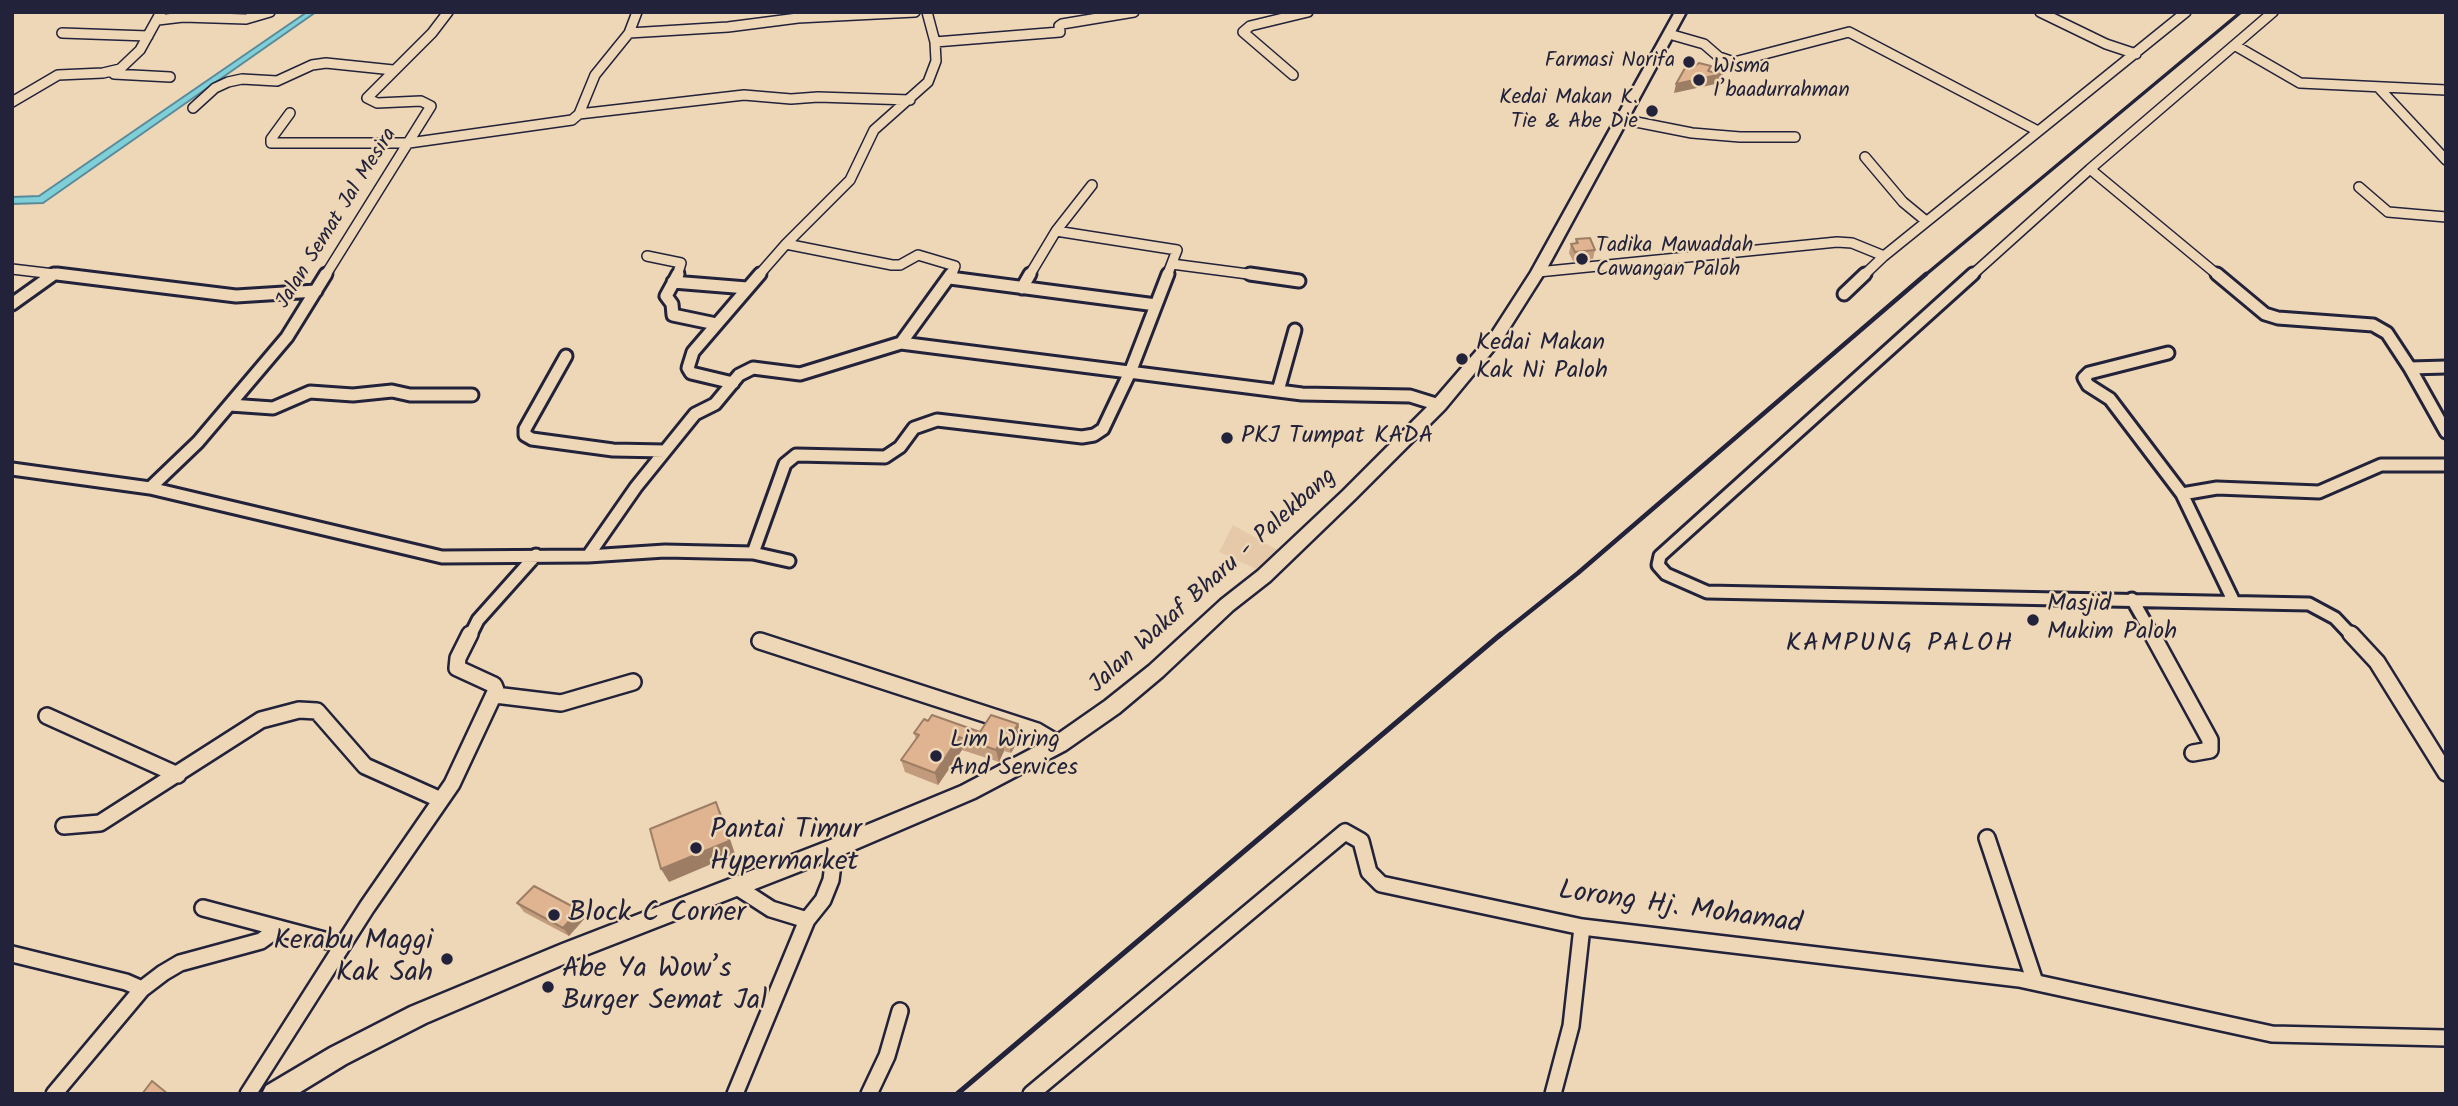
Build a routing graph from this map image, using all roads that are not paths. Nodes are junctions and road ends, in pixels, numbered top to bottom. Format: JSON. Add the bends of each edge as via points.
{"nodes":[{"id":1,"x":270,"y":12,"type":"edge"},
{"id":2,"x":449,"y":12,"type":"edge"},
{"id":3,"x":636,"y":12,"type":"edge"},
{"id":4,"x":760,"y":12,"type":"edge"},
{"id":5,"x":915,"y":12,"type":"edge"},
{"id":6,"x":927,"y":12,"type":"edge"},
{"id":7,"x":1135,"y":12,"type":"edge"},
{"id":8,"x":1256,"y":12,"type":"edge"},
{"id":9,"x":1308,"y":12,"type":"edge"},
{"id":10,"x":1681,"y":12,"type":"edge"},
{"id":11,"x":2040,"y":12,"type":"edge"},
{"id":12,"x":2186,"y":12,"type":"edge"},
{"id":13,"x":2273,"y":12,"type":"edge"},
{"id":14,"x":159,"y":16,"type":"edge"},
{"id":15,"x":1267,"y":22,"type":"junction"},
{"id":16,"x":758,"y":23,"type":"junction"},
{"id":17,"x":62,"y":33,"type":"dead end"},
{"id":18,"x":629,"y":33,"type":"junction"},
{"id":19,"x":1669,"y":34,"type":"junction"},
{"id":20,"x":148,"y":36,"type":"junction"},
{"id":21,"x":935,"y":43,"type":"junction"},
{"id":22,"x":2236,"y":46,"type":"junction"},
{"id":23,"x":2136,"y":54,"type":"junction"},
{"id":24,"x":393,"y":70,"type":"junction"},
{"id":25,"x":103,"y":73,"type":"junction"},
{"id":26,"x":1293,"y":75,"type":"dead end"},
{"id":27,"x":170,"y":77,"type":"dead end"},
{"id":28,"x":2378,"y":88,"type":"junction"},
{"id":29,"x":2446,"y":90,"type":"edge"},
{"id":30,"x":910,"y":100,"type":"junction"},
{"id":31,"x":12,"y":102,"type":"edge"},
{"id":32,"x":193,"y":108,"type":"dead end"},
{"id":33,"x":290,"y":113,"type":"dead end"},
{"id":34,"x":579,"y":114,"type":"junction"},
{"id":35,"x":1621,"y":120,"type":"junction"},
{"id":36,"x":2038,"y":131,"type":"junction"},
{"id":37,"x":1795,"y":138,"type":"dead end"},
{"id":38,"x":409,"y":143,"type":"junction"},
{"id":39,"x":1864,"y":157,"type":"dead end"},
{"id":40,"x":2446,"y":160,"type":"edge"},
{"id":41,"x":2090,"y":169,"type":"junction"},
{"id":42,"x":1092,"y":185,"type":"dead end"},
{"id":43,"x":2360,"y":187,"type":"dead end"},
{"id":44,"x":2446,"y":217,"type":"edge"},
{"id":45,"x":1926,"y":221,"type":"junction"},
{"id":46,"x":1056,"y":231,"type":"junction"},
{"id":47,"x":786,"y":244,"type":"junction"},
{"id":48,"x":648,"y":256,"type":"dead end"},
{"id":49,"x":1884,"y":256,"type":"junction"},
{"id":50,"x":1172,"y":264,"type":"junction"},
{"id":51,"x":12,"y":269,"type":"edge"},
{"id":52,"x":1538,"y":272,"type":"junction"},
{"id":53,"x":55,"y":274,"type":"junction"},
{"id":54,"x":950,"y":278,"type":"junction"},
{"id":55,"x":1299,"y":281,"type":"dead end"},
{"id":56,"x":673,"y":282,"type":"junction"},
{"id":57,"x":747,"y":288,"type":"junction"},
{"id":58,"x":1022,"y":288,"type":"junction"},
{"id":59,"x":316,"y":291,"type":"junction"},
{"id":60,"x":1844,"y":294,"type":"dead end"},
{"id":61,"x":12,"y":304,"type":"edge"},
{"id":62,"x":1156,"y":305,"type":"junction"},
{"id":63,"x":716,"y":324,"type":"junction"},
{"id":64,"x":1295,"y":330,"type":"dead end"},
{"id":65,"x":901,"y":344,"type":"junction"},
{"id":66,"x":2168,"y":353,"type":"dead end"},
{"id":67,"x":566,"y":356,"type":"dead end"},
{"id":68,"x":2446,"y":367,"type":"edge"},
{"id":69,"x":2410,"y":368,"type":"junction"},
{"id":70,"x":1131,"y":370,"type":"junction"},
{"id":71,"x":733,"y":383,"type":"junction"},
{"id":72,"x":1278,"y":391,"type":"junction"},
{"id":73,"x":472,"y":395,"type":"dead end"},
{"id":74,"x":230,"y":405,"type":"junction"},
{"id":75,"x":1439,"y":405,"type":"junction"},
{"id":76,"x":2446,"y":432,"type":"edge"},
{"id":77,"x":665,"y":451,"type":"junction"},
{"id":78,"x":2446,"y":465,"type":"edge"},
{"id":79,"x":12,"y":469,"type":"edge"},
{"id":80,"x":150,"y":488,"type":"junction"},
{"id":81,"x":2182,"y":494,"type":"junction"},
{"id":82,"x":753,"y":553,"type":"junction"},
{"id":83,"x":536,"y":555,"type":"junction"},
{"id":84,"x":588,"y":556,"type":"junction"},
{"id":85,"x":789,"y":561,"type":"dead end"},
{"id":86,"x":2132,"y":599,"type":"junction"},
{"id":87,"x":2233,"y":600,"type":"junction"},
{"id":88,"x":760,"y":641,"type":"dead end"},
{"id":89,"x":633,"y":682,"type":"dead end"},
{"id":90,"x":495,"y":695,"type":"junction"},
{"id":91,"x":47,"y":716,"type":"dead end"},
{"id":92,"x":1059,"y":744,"type":"junction"},
{"id":93,"x":2193,"y":754,"type":"dead end"},
{"id":94,"x":2446,"y":773,"type":"edge"},
{"id":95,"x":178,"y":775,"type":"junction"},
{"id":96,"x":441,"y":800,"type":"junction"},
{"id":97,"x":64,"y":826,"type":"dead end"},
{"id":98,"x":1987,"y":838,"type":"dead end"},
{"id":99,"x":835,"y":848,"type":"junction"},
{"id":100,"x":737,"y":887,"type":"junction"},
{"id":101,"x":203,"y":908,"type":"dead end"},
{"id":102,"x":807,"y":920,"type":"junction"},
{"id":103,"x":1582,"y":927,"type":"junction"},
{"id":104,"x":279,"y":928,"type":"junction"},
{"id":105,"x":343,"y":945,"type":"junction"},
{"id":106,"x":12,"y":954,"type":"edge"},
{"id":107,"x":2035,"y":982,"type":"junction"},
{"id":108,"x":142,"y":989,"type":"junction"},
{"id":109,"x":900,"y":1011,"type":"dead end"},
{"id":110,"x":2446,"y":1038,"type":"edge"},
{"id":111,"x":54,"y":1094,"type":"edge"},
{"id":112,"x":248,"y":1094,"type":"edge"},
{"id":113,"x":274,"y":1094,"type":"edge"},
{"id":114,"x":735,"y":1094,"type":"edge"},
{"id":115,"x":869,"y":1094,"type":"edge"},
{"id":116,"x":1031,"y":1094,"type":"edge"},
{"id":117,"x":1553,"y":1094,"type":"edge"}],
"edges":[{"from":1,"to":14,"type":"street","via":[[254,19]]},
{"from":2,"to":24,"type":"street","name":"Jalan Semat Jal Mesira"},
{"from":3,"to":18,"type":"street"},
{"from":4,"to":16,"type":"street"},
{"from":5,"to":16,"type":"street"},
{"from":6,"to":21,"type":"street"},
{"from":7,"to":21,"type":"street","via":[[1062,24],[1060,32]]},
{"from":8,"to":15,"type":"street"},
{"from":9,"to":15,"type":"street"},
{"from":10,"to":19,"type":"main road","name":"Jalan Wakaf Bharu - Palekbang"},
{"from":11,"to":23,"type":"street"},
{"from":12,"to":23,"type":"street"},
{"from":13,"to":22,"type":"street"},
{"from":14,"to":20,"type":"street"},
{"from":15,"to":26,"type":"street","via":[[1244,32]]},
{"from":16,"to":18,"type":"street"},
{"from":17,"to":20,"type":"street"},
{"from":18,"to":34,"type":"street","via":[[595,75]]},
{"from":19,"to":35,"type":"main road","name":"Jalan Wakaf Bharu - Palekbang"},
{"from":19,"to":36,"type":"street","via":[[1704,44],[1734,62],[1849,32]]},
{"from":20,"to":25,"type":"street","via":[[125,66]]},
{"from":21,"to":30,"type":"street","via":[[936,61],[928,82]]},
{"from":22,"to":28,"type":"street","via":[[2296,82]]},
{"from":22,"to":41,"type":"street"},
{"from":23,"to":36,"type":"street"},
{"from":24,"to":32,"type":"street","via":[[312,65],[276,81],[228,82]]},
{"from":24,"to":38,"type":"street","name":"Jalan Semat Jal Mesira","via":[[367,99],[431,106]]},
{"from":25,"to":27,"type":"street"},
{"from":25,"to":31,"type":"street","via":[[58,75]]},
{"from":28,"to":29,"type":"street"},
{"from":28,"to":40,"type":"street"},
{"from":30,"to":34,"type":"street","via":[[744,95]]},
{"from":30,"to":47,"type":"street","via":[[874,130],[850,180]]},
{"from":33,"to":38,"type":"street","via":[[271,143]]},
{"from":34,"to":38,"type":"street","via":[[563,123]]},
{"from":35,"to":37,"type":"street","via":[[1740,138]]},
{"from":35,"to":52,"type":"main road","name":"Jalan Wakaf Bharu - Palekbang"},
{"from":36,"to":45,"type":"street"},
{"from":38,"to":59,"type":"street","name":"Jalan Semat Jal Mesira"},
{"from":39,"to":45,"type":"street"},
{"from":41,"to":69,"type":"street","via":[[2265,314],[2373,325],[2387,333]]},
{"from":41,"to":86,"type":"street","via":[[1660,556],[1658,565],[1704,592]]},
{"from":42,"to":46,"type":"street"},
{"from":43,"to":44,"type":"street","via":[[2388,212]]},
{"from":45,"to":49,"type":"street"},
{"from":46,"to":50,"type":"street","via":[[1174,248],[1177,253]]},
{"from":46,"to":58,"type":"street"},
{"from":47,"to":54,"type":"street","via":[[896,266],[922,255],[955,266]]},
{"from":47,"to":57,"type":"street"},
{"from":48,"to":56,"type":"street","via":[[681,263]]},
{"from":49,"to":52,"type":"street","via":[[1853,243],[1837,242]]},
{"from":49,"to":60,"type":"street"},
{"from":50,"to":55,"type":"street"},
{"from":50,"to":62,"type":"street"},
{"from":51,"to":53,"type":"street"},
{"from":52,"to":75,"type":"main road","name":"Jalan Wakaf Bharu - Palekbang","via":[[1497,337]]},
{"from":53,"to":59,"type":"street","via":[[236,296]]},
{"from":53,"to":61,"type":"street"},
{"from":54,"to":58,"type":"street"},
{"from":54,"to":65,"type":"street"},
{"from":56,"to":57,"type":"street"},
{"from":56,"to":63,"type":"street","via":[[666,296],[673,315]]},
{"from":57,"to":63,"type":"street"},
{"from":58,"to":62,"type":"street"},
{"from":59,"to":74,"type":"street","name":"Jalan Semat Jal Mesira","via":[[287,337]]},
{"from":62,"to":70,"type":"street"},
{"from":63,"to":71,"type":"street","via":[[693,352],[688,369]]},
{"from":64,"to":72,"type":"street"},
{"from":65,"to":70,"type":"street"},
{"from":65,"to":71,"type":"street","via":[[800,374],[748,369]]},
{"from":66,"to":81,"type":"street","via":[[2084,378],[2111,400]]},
{"from":67,"to":77,"type":"street","via":[[525,435],[613,450]]},
{"from":68,"to":69,"type":"street"},
{"from":69,"to":76,"type":"street"},
{"from":70,"to":72,"type":"street"},
{"from":70,"to":82,"type":"street","via":[[1106,425],[1089,437],[937,420],[914,428],[894,453],[885,457],[791,457]]},
{"from":71,"to":77,"type":"street","via":[[715,404],[696,412]]},
{"from":72,"to":75,"type":"street","via":[[1410,396]]},
{"from":73,"to":74,"type":"street","via":[[310,392],[273,408]]},
{"from":74,"to":80,"type":"street","name":"Jalan Semat Jal Mesira"},
{"from":75,"to":92,"type":"main road","name":"Jalan Wakaf Bharu - Palekbang","via":[[1264,576],[1139,685]]},
{"from":77,"to":84,"type":"street"},
{"from":78,"to":81,"type":"street","via":[[2381,465],[2319,492],[2217,488]]},
{"from":79,"to":80,"type":"street"},
{"from":80,"to":83,"type":"street","via":[[443,557]]},
{"from":81,"to":87,"type":"street"},
{"from":82,"to":84,"type":"street","via":[[665,551]]},
{"from":82,"to":85,"type":"street"},
{"from":83,"to":84,"type":"street"},
{"from":83,"to":90,"type":"street","via":[[478,620],[456,664],[494,685]]},
{"from":86,"to":87,"type":"street"},
{"from":86,"to":93,"type":"street","via":[[2210,740],[2210,750]]},
{"from":87,"to":94,"type":"street","via":[[2304,603],[2335,618],[2377,662]]},
{"from":88,"to":92,"type":"street","via":[[1037,731]]},
{"from":89,"to":90,"type":"street","via":[[561,703]]},
{"from":90,"to":96,"type":"street"},
{"from":91,"to":95,"type":"street"},
{"from":92,"to":99,"type":"main road","name":"Jalan Wakaf Bharu - Palekbang","via":[[968,792]]},
{"from":95,"to":96,"type":"street","via":[[261,720],[284,712],[317,711],[365,766]]},
{"from":95,"to":97,"type":"street","via":[[100,823]]},
{"from":96,"to":105,"type":"street"},
{"from":98,"to":107,"type":"street"},
{"from":99,"to":100,"type":"main road","name":"Jalan Wakaf Bharu - Palekbang"},
{"from":99,"to":102,"type":"street","via":[[831,880]]},
{"from":100,"to":102,"type":"street","via":[[771,909]]},
{"from":100,"to":113,"type":"main road","name":"Jalan Wakaf Bharu - Palekbang","via":[[418,1015]]},
{"from":101,"to":104,"type":"street"},
{"from":102,"to":114,"type":"street"},
{"from":103,"to":107,"type":"street","name":"Lorong Hj. Mohamad"},
{"from":103,"to":116,"type":"street","name":"Lorong Hj. Mohamad","via":[[1381,884],[1369,872],[1361,841],[1345,832]]},
{"from":103,"to":117,"type":"street","via":[[1571,1026]]},
{"from":104,"to":105,"type":"street"},
{"from":104,"to":108,"type":"street","via":[[261,941],[180,963]]},
{"from":105,"to":112,"type":"street"},
{"from":106,"to":108,"type":"street"},
{"from":107,"to":110,"type":"street","name":"Lorong Hj. Mohamad","via":[[2272,1034]]},
{"from":108,"to":111,"type":"street"},
{"from":109,"to":115,"type":"street","via":[[887,1056]]}]}
